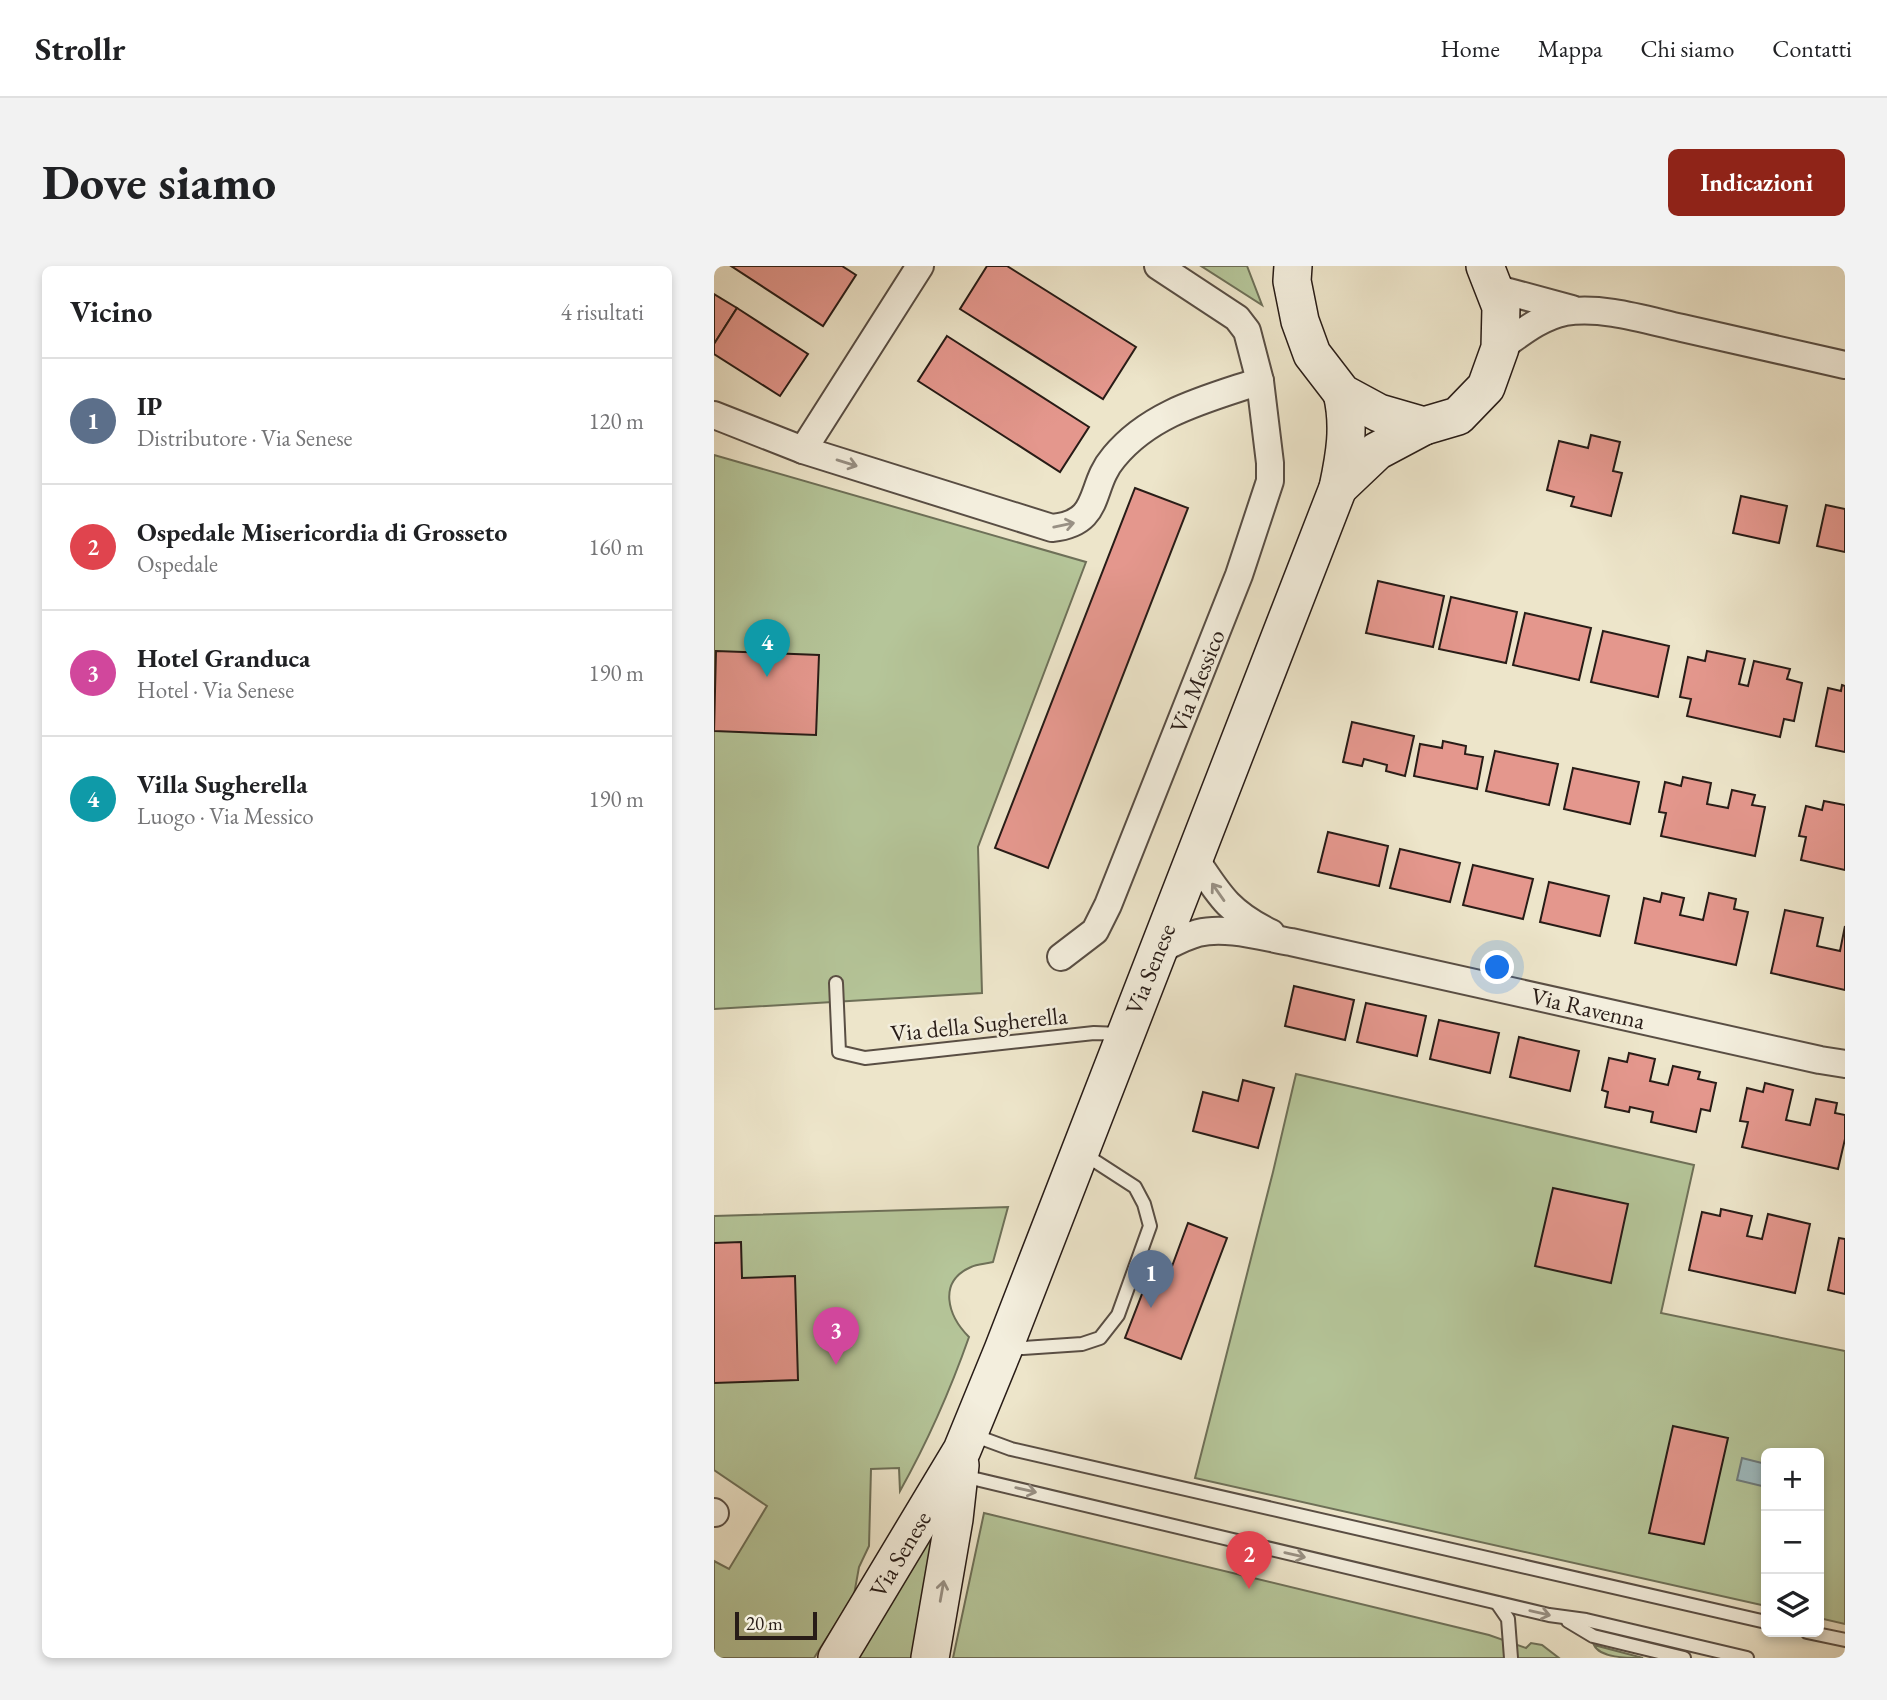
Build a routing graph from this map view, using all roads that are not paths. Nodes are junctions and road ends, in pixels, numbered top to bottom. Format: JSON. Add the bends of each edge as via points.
{"nodes":[{"id":1,"x":920,"y":266,"type":"edge"},
{"id":2,"x":1158,"y":266,"type":"edge"},
{"id":3,"x":1293,"y":266,"type":"edge"},
{"id":4,"x":1489,"y":277,"type":"edge"},
{"id":5,"x":1584,"y":311,"type":"junction"},
{"id":6,"x":1500,"y":348,"type":"junction"},
{"id":7,"x":1845,"y":365,"type":"edge"},
{"id":8,"x":1260,"y":381,"type":"junction"},
{"id":9,"x":1342,"y":393,"type":"junction"},
{"id":10,"x":714,"y":415,"type":"edge"},
{"id":11,"x":1424,"y":426,"type":"junction"},
{"id":12,"x":803,"y":450,"type":"junction"},
{"id":13,"x":1338,"y":488,"type":"junction"},
{"id":14,"x":1194,"y":857,"type":"junction"},
{"id":15,"x":1291,"y":942,"type":"junction"},
{"id":16,"x":1157,"y":951,"type":"junction"},
{"id":17,"x":1061,"y":957,"type":"dead end"},
{"id":18,"x":836,"y":982,"type":"dead end"},
{"id":19,"x":1124,"y":1034,"type":"junction"},
{"id":20,"x":1845,"y":1063,"type":"edge"},
{"id":21,"x":1080,"y":1151,"type":"junction"},
{"id":22,"x":1003,"y":1350,"type":"junction"},
{"id":23,"x":963,"y":1453,"type":"junction"},
{"id":24,"x":1497,"y":1603,"type":"junction"},
{"id":25,"x":1565,"y":1619,"type":"junction"},
{"id":26,"x":1761,"y":1621,"type":"edge"},
{"id":27,"x":1824,"y":1636,"type":"edge"},
{"id":28,"x":1845,"y":1640,"type":"edge"},
{"id":29,"x":837,"y":1658,"type":"edge"},
{"id":30,"x":930,"y":1658,"type":"edge"},
{"id":31,"x":1511,"y":1658,"type":"edge"},
{"id":32,"x":1684,"y":1658,"type":"edge"},
{"id":33,"x":1747,"y":1658,"type":"edge"}],
"edges":[{"from":1,"to":12,"type":"street"},
{"from":2,"to":8,"type":"street","name":"Via Messico","via":[[1237,318],[1250,339]]},
{"from":3,"to":9,"type":"main road","via":[[1300,321],[1312,354]]},
{"from":4,"to":5,"type":"street"},
{"from":4,"to":6,"type":"main road","name":"Via Senese","via":[[1501,307]]},
{"from":5,"to":6,"type":"street","via":[[1543,320]]},
{"from":5,"to":7,"type":"street","via":[[1653,321]]},
{"from":6,"to":11,"type":"main road","name":"Via Senese","via":[[1486,387],[1458,416]]},
{"from":12,"to":8,"type":"street","one_way":true,"via":[[1052,528],[1071,526],[1093,501],[1112,458],[1145,428],[1174,411]]},
{"from":8,"to":17,"type":"street","name":"Via Messico","via":[[1270,481],[1239,575],[1108,905],[1095,931]]},
{"from":9,"to":11,"type":"main road","via":[[1379,413]]},
{"from":9,"to":13,"type":"main road","name":"Via Senese","via":[[1346,441]]},
{"from":10,"to":12,"type":"street"},
{"from":11,"to":13,"type":"main road","name":"Via Senese","via":[[1377,451]]},
{"from":13,"to":14,"type":"main road","name":"Via Senese"},
{"from":15,"to":14,"type":"street","name":"Via Ravenna","one_way":true,"via":[[1232,910]]},
{"from":14,"to":16,"type":"main road","name":"Via Senese"},
{"from":15,"to":16,"type":"street","name":"Via Ravenna","via":[[1208,931]]},
{"from":15,"to":20,"type":"street","name":"Via Ravenna"},
{"from":16,"to":19,"type":"main road","name":"Via Senese"},
{"from":18,"to":19,"type":"lane","name":"Via della Sugherella","via":[[839,1052],[865,1058],[1094,1033]]},
{"from":19,"to":21,"type":"main road","name":"Via Senese"},
{"from":21,"to":22,"type":"main road","name":"Via Senese"},
{"from":21,"to":22,"type":"lane","via":[[1135,1187],[1150,1226],[1118,1315],[1100,1338],[1082,1344]]},
{"from":22,"to":23,"type":"main road","name":"Via Senese"},
{"from":23,"to":24,"type":"lane","one_way":true},
{"from":23,"to":26,"type":"lane","via":[[1011,1449]]},
{"from":23,"to":29,"type":"main road","name":"Via Senese"},
{"from":30,"to":23,"type":"main road","name":"Via Senese","one_way":true},
{"from":24,"to":25,"type":"lane","one_way":true},
{"from":24,"to":31,"type":"lane","via":[[1508,1619]]},
{"from":25,"to":32,"type":"lane","via":[[1593,1636]]},
{"from":25,"to":33,"type":"lane"},
{"from":27,"to":28,"type":"lane"}]}
